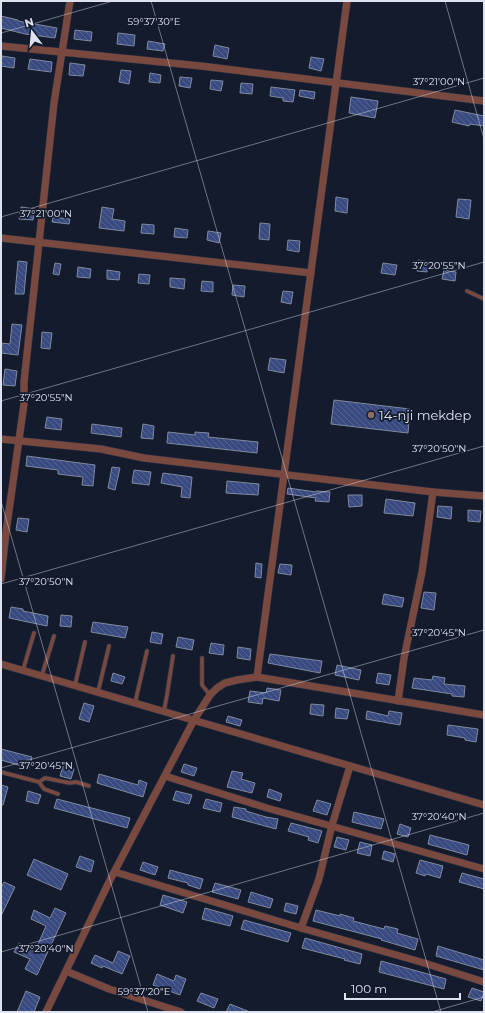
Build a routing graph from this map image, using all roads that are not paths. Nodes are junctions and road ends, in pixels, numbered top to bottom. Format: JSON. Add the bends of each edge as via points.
{"nodes":[{"id":1,"x":70,"y":1,"type":"edge"},
{"id":2,"x":347,"y":1,"type":"edge"},
{"id":3,"x":1,"y":46,"type":"edge"},
{"id":4,"x":62,"y":53,"type":"junction"},
{"id":5,"x":336,"y":83,"type":"junction"},
{"id":6,"x":484,"y":101,"type":"edge"},
{"id":7,"x":1,"y":238,"type":"edge"},
{"id":8,"x":38,"y":242,"type":"junction"},
{"id":9,"x":311,"y":273,"type":"junction"},
{"id":10,"x":468,"y":291,"type":"dead end"},
{"id":11,"x":484,"y":299,"type":"edge"},
{"id":12,"x":1,"y":439,"type":"edge"},
{"id":13,"x":19,"y":441,"type":"junction"},
{"id":14,"x":284,"y":474,"type":"junction"},
{"id":15,"x":433,"y":492,"type":"junction"},
{"id":16,"x":484,"y":496,"type":"edge"},
{"id":17,"x":1,"y":579,"type":"edge"},
{"id":18,"x":34,"y":633,"type":"dead end"},
{"id":19,"x":54,"y":636,"type":"dead end"},
{"id":20,"x":85,"y":642,"type":"dead end"},
{"id":21,"x":109,"y":646,"type":"dead end"},
{"id":22,"x":147,"y":651,"type":"dead end"},
{"id":23,"x":173,"y":656,"type":"dead end"},
{"id":24,"x":202,"y":658,"type":"dead end"},
{"id":25,"x":1,"y":664,"type":"edge"},
{"id":26,"x":23,"y":670,"type":"junction"},
{"id":27,"x":42,"y":675,"type":"junction"},
{"id":28,"x":257,"y":677,"type":"junction"},
{"id":29,"x":75,"y":685,"type":"junction"},
{"id":30,"x":98,"y":692,"type":"junction"},
{"id":31,"x":210,"y":695,"type":"junction"},
{"id":32,"x":398,"y":700,"type":"junction"},
{"id":33,"x":135,"y":703,"type":"junction"},
{"id":34,"x":164,"y":711,"type":"junction"},
{"id":35,"x":484,"y":715,"type":"edge"},
{"id":36,"x":194,"y":720,"type":"junction"},
{"id":37,"x":350,"y":766,"type":"junction"},
{"id":38,"x":1,"y":772,"type":"edge"},
{"id":39,"x":165,"y":776,"type":"junction"},
{"id":40,"x":40,"y":782,"type":"junction"},
{"id":41,"x":90,"y":786,"type":"dead end"},
{"id":42,"x":58,"y":794,"type":"dead end"},
{"id":43,"x":484,"y":805,"type":"edge"},
{"id":44,"x":332,"y":825,"type":"junction"},
{"id":45,"x":484,"y":869,"type":"edge"},
{"id":46,"x":114,"y":872,"type":"junction"},
{"id":47,"x":301,"y":928,"type":"junction"},
{"id":48,"x":66,"y":971,"type":"junction"},
{"id":49,"x":484,"y":982,"type":"edge"},
{"id":50,"x":46,"y":1012,"type":"edge"},
{"id":51,"x":181,"y":1012,"type":"edge"}],
"edges":[{"from":1,"to":4,"type":"street"},
{"from":2,"to":5,"type":"street"},
{"from":3,"to":4,"type":"street"},
{"from":4,"to":5,"type":"street","via":[[201,66]]},
{"from":4,"to":8,"type":"street"},
{"from":5,"to":6,"type":"street"},
{"from":5,"to":9,"type":"street"},
{"from":7,"to":8,"type":"street"},
{"from":8,"to":9,"type":"street"},
{"from":8,"to":13,"type":"street"},
{"from":9,"to":14,"type":"street"},
{"from":10,"to":11,"type":"lane"},
{"from":12,"to":13,"type":"street"},
{"from":13,"to":14,"type":"street","via":[[101,449],[144,458]]},
{"from":13,"to":17,"type":"street"},
{"from":14,"to":15,"type":"street"},
{"from":14,"to":28,"type":"street"},
{"from":15,"to":16,"type":"street"},
{"from":15,"to":32,"type":"street","via":[[422,572]]},
{"from":18,"to":26,"type":"lane"},
{"from":19,"to":27,"type":"lane"},
{"from":20,"to":29,"type":"lane"},
{"from":21,"to":30,"type":"lane"},
{"from":22,"to":33,"type":"lane"},
{"from":23,"to":34,"type":"lane"},
{"from":24,"to":31,"type":"lane","via":[[202,685]]},
{"from":25,"to":26,"type":"street"},
{"from":26,"to":27,"type":"street"},
{"from":27,"to":29,"type":"street"},
{"from":28,"to":31,"type":"street","via":[[225,683]]},
{"from":28,"to":32,"type":"street"},
{"from":29,"to":30,"type":"street"},
{"from":30,"to":33,"type":"street"},
{"from":31,"to":36,"type":"street"},
{"from":32,"to":35,"type":"street"},
{"from":33,"to":34,"type":"street"},
{"from":34,"to":36,"type":"street"},
{"from":36,"to":37,"type":"street"},
{"from":36,"to":39,"type":"street"},
{"from":37,"to":43,"type":"street"},
{"from":37,"to":44,"type":"street"},
{"from":38,"to":40,"type":"lane"},
{"from":39,"to":44,"type":"street"},
{"from":39,"to":46,"type":"street"},
{"from":40,"to":41,"type":"lane","via":[[45,778]]},
{"from":40,"to":42,"type":"lane","via":[[44,789]]},
{"from":44,"to":45,"type":"street"},
{"from":44,"to":47,"type":"street","via":[[319,880]]},
{"from":46,"to":47,"type":"street"},
{"from":46,"to":48,"type":"street"},
{"from":47,"to":49,"type":"street"},
{"from":48,"to":50,"type":"street"},
{"from":48,"to":51,"type":"street","via":[[109,989]]}]}
